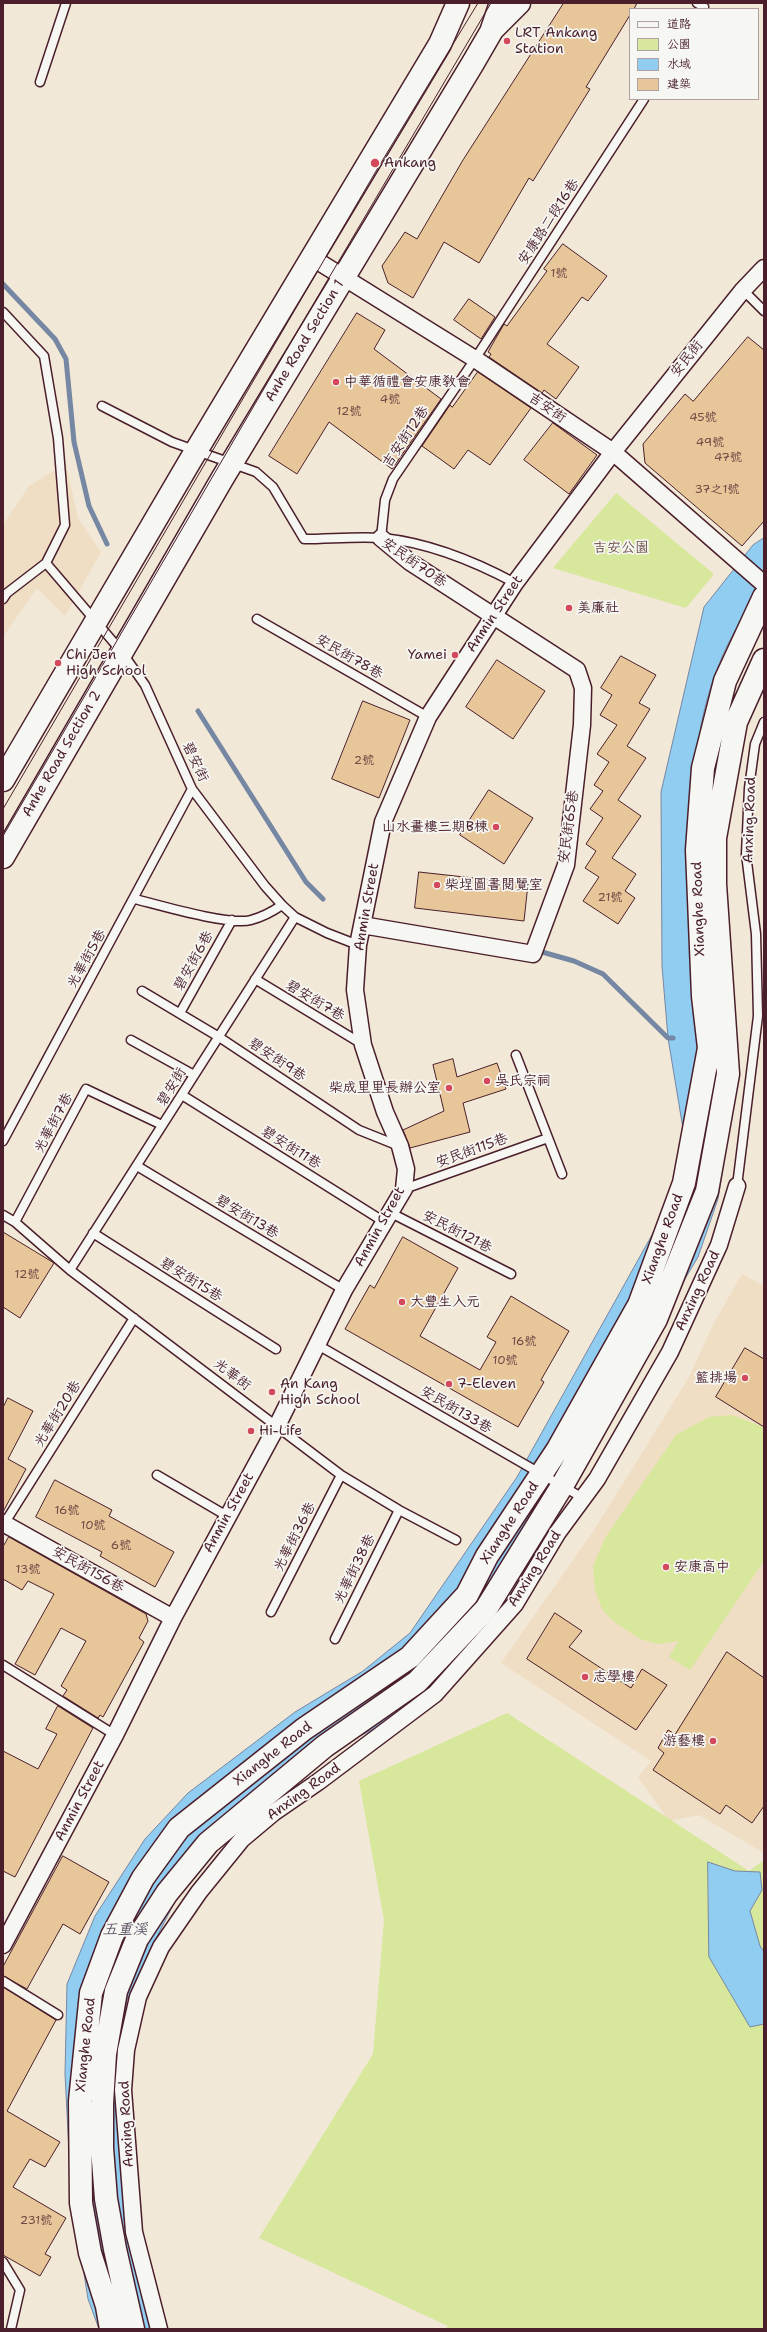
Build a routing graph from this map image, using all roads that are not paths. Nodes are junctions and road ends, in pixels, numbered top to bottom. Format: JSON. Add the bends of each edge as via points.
{"nodes":[{"id":1,"x":66,"y":3,"type":"edge"},
{"id":2,"x":458,"y":3,"type":"edge"},
{"id":3,"x":501,"y":3,"type":"edge"},
{"id":4,"x":519,"y":3,"type":"edge"},
{"id":5,"x":491,"y":32,"type":"junction"},
{"id":6,"x":40,"y":82,"type":"dead end"},
{"id":7,"x":643,"y":100,"type":"edge"},
{"id":8,"x":312,"y":257,"type":"junction"},
{"id":9,"x":764,"y":268,"type":"edge"},
{"id":10,"x":344,"y":277,"type":"junction"},
{"id":11,"x":743,"y":290,"type":"junction"},
{"id":12,"x":764,"y":311,"type":"edge"},
{"id":13,"x":3,"y":312,"type":"edge"},
{"id":14,"x":475,"y":359,"type":"junction"},
{"id":15,"x":102,"y":406,"type":"dead end"},
{"id":16,"x":196,"y":451,"type":"junction"},
{"id":17,"x":613,"y":452,"type":"junction"},
{"id":18,"x":232,"y":463,"type":"junction"},
{"id":19,"x":381,"y":538,"type":"junction"},
{"id":20,"x":46,"y":563,"type":"junction"},
{"id":21,"x":515,"y":583,"type":"junction"},
{"id":22,"x":762,"y":587,"type":"edge"},
{"id":23,"x":3,"y":599,"type":"edge"},
{"id":24,"x":492,"y":616,"type":"junction"},
{"id":25,"x":257,"y":619,"type":"dead end"},
{"id":26,"x":96,"y":623,"type":"junction"},
{"id":27,"x":121,"y":651,"type":"junction"},
{"id":28,"x":764,"y":660,"type":"edge"},
{"id":29,"x":428,"y":717,"type":"junction"},
{"id":30,"x":764,"y":722,"type":"edge"},
{"id":31,"x":3,"y":780,"type":"edge"},
{"id":32,"x":192,"y":789,"type":"junction"},
{"id":33,"x":3,"y":857,"type":"edge"},
{"id":34,"x":135,"y":898,"type":"junction"},
{"id":35,"x":282,"y":906,"type":"junction"},
{"id":36,"x":295,"y":917,"type":"junction"},
{"id":37,"x":232,"y":920,"type":"junction"},
{"id":38,"x":362,"y":925,"type":"junction"},
{"id":39,"x":358,"y":945,"type":"junction"},
{"id":40,"x":255,"y":979,"type":"junction"},
{"id":41,"x":142,"y":991,"type":"dead end"},
{"id":42,"x":180,"y":1013,"type":"junction"},
{"id":43,"x":219,"y":1037,"type":"junction"},
{"id":44,"x":131,"y":1040,"type":"dead end"},
{"id":45,"x":363,"y":1045,"type":"junction"},
{"id":46,"x":516,"y":1055,"type":"dead end"},
{"id":47,"x":194,"y":1075,"type":"junction"},
{"id":48,"x":182,"y":1095,"type":"junction"},
{"id":49,"x":162,"y":1125,"type":"junction"},
{"id":50,"x":548,"y":1138,"type":"junction"},
{"id":51,"x":3,"y":1141,"type":"edge"},
{"id":52,"x":400,"y":1146,"type":"junction"},
{"id":53,"x":137,"y":1166,"type":"junction"},
{"id":54,"x":562,"y":1174,"type":"dead end"},
{"id":55,"x":737,"y":1186,"type":"joint"},
{"id":56,"x":404,"y":1189,"type":"junction"},
{"id":57,"x":3,"y":1215,"type":"edge"},
{"id":58,"x":389,"y":1218,"type":"junction"},
{"id":59,"x":16,"y":1222,"type":"junction"},
{"id":60,"x":93,"y":1233,"type":"junction"},
{"id":61,"x":70,"y":1270,"type":"junction"},
{"id":62,"x":511,"y":1274,"type":"dead end"},
{"id":63,"x":344,"y":1290,"type":"junction"},
{"id":64,"x":134,"y":1318,"type":"junction"},
{"id":65,"x":316,"y":1344,"type":"junction"},
{"id":66,"x":276,"y":1349,"type":"dead end"},
{"id":67,"x":277,"y":1426,"type":"junction"},
{"id":68,"x":157,"y":1475,"type":"dead end"},
{"id":69,"x":341,"y":1475,"type":"junction"},
{"id":70,"x":541,"y":1475,"type":"junction"},
{"id":71,"x":562,"y":1486,"type":"junction"},
{"id":72,"x":583,"y":1498,"type":"junction"},
{"id":73,"x":399,"y":1510,"type":"junction"},
{"id":74,"x":227,"y":1516,"type":"junction"},
{"id":75,"x":3,"y":1523,"type":"edge"},
{"id":76,"x":456,"y":1540,"type":"dead end"},
{"id":77,"x":272,"y":1612,"type":"dead end"},
{"id":78,"x":173,"y":1618,"type":"junction"},
{"id":79,"x":335,"y":1638,"type":"dead end"},
{"id":80,"x":3,"y":1665,"type":"edge"},
{"id":81,"x":115,"y":1735,"type":"junction"},
{"id":82,"x":3,"y":1946,"type":"edge"},
{"id":83,"x":3,"y":1981,"type":"edge"},
{"id":84,"x":58,"y":2015,"type":"dead end"},
{"id":85,"x":3,"y":2262,"type":"edge"},
{"id":86,"x":11,"y":2329,"type":"edge"},
{"id":87,"x":111,"y":2329,"type":"edge"},
{"id":88,"x":133,"y":2329,"type":"edge"},
{"id":89,"x":159,"y":2329,"type":"edge"}],
"edges":[{"from":1,"to":6,"type":"lane"},
{"from":2,"to":8,"type":"main road","via":[[440,44]]},
{"from":3,"to":5,"type":"main road","name":"Anhe Road Section 1"},
{"from":4,"to":5,"type":"main road","name":"Anhe Road Section 1"},
{"from":5,"to":10,"type":"main road","name":"Anhe Road Section 1"},
{"from":7,"to":14,"type":"lane","name":"安康路二段16巷"},
{"from":8,"to":10,"type":"street","name":"吉安街"},
{"from":8,"to":16,"type":"main road"},
{"from":9,"to":11,"type":"street","name":"安民街"},
{"from":10,"to":14,"type":"street","name":"吉安街"},
{"from":10,"to":18,"type":"main road","name":"Anhe Road Section 1"},
{"from":11,"to":12,"type":"lane"},
{"from":11,"to":17,"type":"street","name":"安民街"},
{"from":13,"to":20,"type":"lane","via":[[44,356],[58,438],[65,525]]},
{"from":14,"to":17,"type":"street","name":"吉安街"},
{"from":14,"to":19,"type":"lane","name":"吉安街12巷","via":[[393,479],[385,500]]},
{"from":15,"to":16,"type":"lane","via":[[172,442]]},
{"from":16,"to":18,"type":"lane"},
{"from":16,"to":26,"type":"main road"},
{"from":17,"to":21,"type":"street","name":"Anmin Street"},
{"from":17,"to":22,"type":"street","name":"吉安街","via":[[711,538]]},
{"from":18,"to":19,"type":"lane","name":"安民街70巷","via":[[256,472],[270,484],[304,539]]},
{"from":18,"to":27,"type":"main road","name":"Anhe Road Section 1"},
{"from":19,"to":21,"type":"lane","via":[[450,553]]},
{"from":19,"to":24,"type":"street","name":"安民街70巷","via":[[410,562]]},
{"from":20,"to":23,"type":"lane","via":[[7,593]]},
{"from":20,"to":26,"type":"lane","name":"碧安街"},
{"from":21,"to":24,"type":"street","name":"Anmin Street"},
{"from":22,"to":70,"type":"main road","name":"Xianghe Road","via":[[725,681],[703,768],[697,850],[703,996],[709,1048],[684,1183],[639,1305]]},
{"from":24,"to":29,"type":"street","name":"Anmin Street"},
{"from":24,"to":38,"type":"street","name":"安民街65巷","via":[[577,670],[583,688],[582,725],[566,865],[533,954]]},
{"from":25,"to":29,"type":"lane","name":"安民街78巷"},
{"from":26,"to":27,"type":"lane","name":"碧安街"},
{"from":26,"to":31,"type":"main road"},
{"from":27,"to":32,"type":"lane","name":"碧安街","via":[[145,685]]},
{"from":27,"to":33,"type":"main road","name":"Anhe Road Section 2"},
{"from":28,"to":71,"type":"main road","name":"Xianghe Road","via":[[736,722],[715,838],[715,884],[728,1074],[707,1192],[656,1319]]},
{"from":29,"to":38,"type":"street","name":"Anmin Street","via":[[383,822]]},
{"from":30,"to":55,"type":"lane","name":"Anxing Road","via":[[755,744],[749,788],[746,854],[756,934],[758,1016]]},
{"from":32,"to":34,"type":"lane","name":"光華街5巷"},
{"from":32,"to":35,"type":"lane","name":"碧安街"},
{"from":34,"to":37,"type":"lane"},
{"from":34,"to":51,"type":"lane","name":"光華街5巷"},
{"from":35,"to":36,"type":"lane","name":"碧安街"},
{"from":35,"to":37,"type":"lane","via":[[249,921]]},
{"from":36,"to":39,"type":"lane","name":"碧安街"},
{"from":36,"to":40,"type":"lane","name":"碧安街"},
{"from":37,"to":42,"type":"lane","name":"碧安街6巷"},
{"from":38,"to":39,"type":"street","name":"Anmin Street"},
{"from":39,"to":45,"type":"street","name":"Anmin Street","via":[[355,990]]},
{"from":40,"to":43,"type":"lane","name":"碧安街"},
{"from":40,"to":45,"type":"lane","name":"碧安街7巷"},
{"from":41,"to":42,"type":"lane","name":"碧安街9巷"},
{"from":42,"to":43,"type":"lane","name":"碧安街9巷"},
{"from":43,"to":47,"type":"lane","name":"碧安街"},
{"from":43,"to":52,"type":"lane","name":"碧安街9巷","via":[[359,1130]]},
{"from":44,"to":47,"type":"lane"},
{"from":45,"to":52,"type":"street","name":"Anmin Street","via":[[385,1112]]},
{"from":46,"to":50,"type":"lane"},
{"from":47,"to":48,"type":"lane","name":"碧安街"},
{"from":48,"to":49,"type":"lane","name":"碧安街"},
{"from":48,"to":58,"type":"lane","name":"碧安街11巷"},
{"from":49,"to":53,"type":"lane","name":"碧安街"},
{"from":49,"to":59,"type":"lane","name":"光華街7巷","via":[[86,1088]]},
{"from":50,"to":54,"type":"lane"},
{"from":50,"to":56,"type":"lane","name":"安民街115巷"},
{"from":52,"to":56,"type":"street","name":"Anmin Street","via":[[406,1169]]},
{"from":53,"to":60,"type":"lane","name":"碧安街"},
{"from":53,"to":63,"type":"lane","name":"碧安街13巷"},
{"from":55,"to":72,"type":"street","name":"Anxing Road","via":[[719,1244],[670,1352],[597,1479]]},
{"from":56,"to":58,"type":"street","name":"Anmin Street"},
{"from":57,"to":59,"type":"lane","name":"光華街"},
{"from":58,"to":62,"type":"lane","name":"安民街121巷"},
{"from":58,"to":63,"type":"street","name":"Anmin Street"},
{"from":59,"to":61,"type":"lane","name":"光華街"},
{"from":60,"to":61,"type":"lane","name":"碧安街"},
{"from":60,"to":66,"type":"lane","name":"碧安街15巷"},
{"from":61,"to":64,"type":"lane","name":"光華街"},
{"from":63,"to":65,"type":"street","name":"Anmin Street"},
{"from":64,"to":67,"type":"lane","name":"光華街"},
{"from":64,"to":75,"type":"lane","name":"光華街20巷"},
{"from":65,"to":67,"type":"street","name":"Anmin Street"},
{"from":65,"to":70,"type":"lane","name":"安民街133巷"},
{"from":67,"to":69,"type":"lane","name":"光華街"},
{"from":67,"to":74,"type":"street","name":"Anmin Street"},
{"from":68,"to":74,"type":"lane"},
{"from":69,"to":73,"type":"lane","name":"光華街"},
{"from":69,"to":77,"type":"lane","name":"光華街36巷"},
{"from":70,"to":71,"type":"lane","name":"安民街133巷"},
{"from":70,"to":87,"type":"main road","name":"Xianghe Road","via":[[487,1556],[467,1595],[410,1657],[304,1729],[179,1828],[143,1878],[112,1936],[91,1993],[82,2070],[79,2149],[81,2203],[90,2253],[107,2306]]},
{"from":71,"to":72,"type":"lane","name":"安民街133巷"},
{"from":71,"to":88,"type":"main road","name":"Xianghe Road","via":[[486,1609],[423,1677],[325,1746],[208,1843],[167,1893],[137,1939],[116,1991],[105,2054],[102,2104],[106,2199]]},
{"from":72,"to":89,"type":"street","name":"Anxing Road","via":[[558,1532],[515,1604],[435,1694],[360,1752],[273,1813],[242,1839],[199,1892],[161,1947],[138,1997],[126,2050],[123,2090],[134,2232]]},
{"from":73,"to":76,"type":"lane","name":"光華街"},
{"from":73,"to":79,"type":"lane","name":"光華街38巷"},
{"from":74,"to":78,"type":"street","name":"Anmin Street"},
{"from":75,"to":78,"type":"street","name":"安民街156巷"},
{"from":78,"to":81,"type":"street","name":"Anmin Street"},
{"from":80,"to":81,"type":"lane"},
{"from":81,"to":82,"type":"street","name":"Anmin Street"},
{"from":83,"to":84,"type":"lane"},
{"from":85,"to":86,"type":"lane","via":[[20,2290]]}]}
